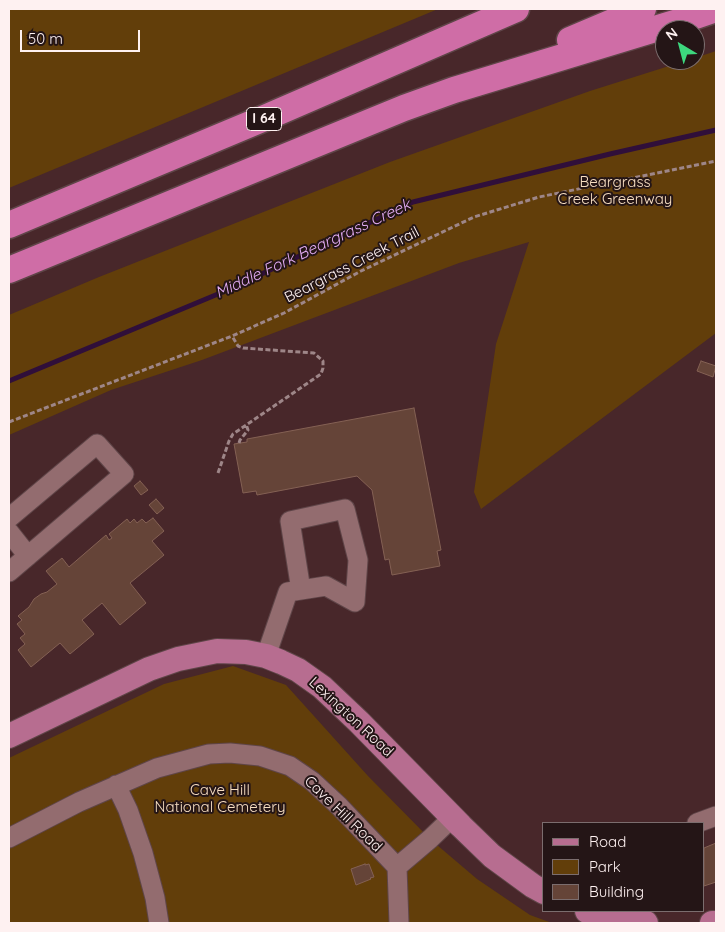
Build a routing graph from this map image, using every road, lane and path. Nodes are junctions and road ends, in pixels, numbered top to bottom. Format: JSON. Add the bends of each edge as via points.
{"nodes":[{"id":1,"x":516,"y":9,"type":"edge"},
{"id":2,"x":643,"y":9,"type":"edge"},
{"id":3,"x":716,"y":9,"type":"edge"},
{"id":4,"x":454,"y":90,"type":"junction"},
{"id":5,"x":716,"y":160,"type":"edge"},
{"id":6,"x":9,"y":225,"type":"edge"},
{"id":7,"x":9,"y":270,"type":"edge"},
{"id":8,"x":232,"y":336,"type":"junction"},
{"id":9,"x":9,"y":422,"type":"edge"},
{"id":10,"x":246,"y":424,"type":"junction"},
{"id":11,"x":239,"y":444,"type":"dead end"},
{"id":12,"x":218,"y":473,"type":"dead end"},
{"id":13,"x":9,"y":518,"type":"edge"},
{"id":14,"x":9,"y":532,"type":"edge"},
{"id":15,"x":28,"y":556,"type":"junction"},
{"id":16,"x":9,"y":572,"type":"edge"},
{"id":17,"x":301,"y":590,"type":"junction"},
{"id":18,"x":266,"y":656,"type":"junction"},
{"id":19,"x":9,"y":736,"type":"edge"},
{"id":20,"x":116,"y":785,"type":"junction"},
{"id":21,"x":716,"y":816,"type":"edge"},
{"id":22,"x":452,"y":817,"type":"junction"},
{"id":23,"x":700,"y":822,"type":"edge"},
{"id":24,"x":9,"y":838,"type":"edge"},
{"id":25,"x":397,"y":867,"type":"junction"},
{"id":26,"x":542,"y":891,"type":"edge"},
{"id":27,"x":591,"y":912,"type":"edge"},
{"id":28,"x":716,"y":922,"type":"edge"},
{"id":29,"x":158,"y":923,"type":"edge"},
{"id":30,"x":399,"y":923,"type":"edge"},
{"id":31,"x":646,"y":923,"type":"edge"},
{"id":32,"x":712,"y":923,"type":"edge"}],
"edges":[{"from":1,"to":6,"type":"highway","number":"I 64"},
{"from":2,"to":4,"type":"highway"},
{"from":3,"to":4,"type":"highway"},
{"from":4,"to":7,"type":"highway"},
{"from":5,"to":8,"type":"path","name":"Beargrass Creek Trail","via":[[539,197],[474,217]]},
{"from":8,"to":9,"type":"path","name":"Beargrass Creek Trail"},
{"from":8,"to":10,"type":"path","via":[[243,348],[314,353],[323,361],[321,374]]},
{"from":10,"to":11,"type":"path","via":[[248,430]]},
{"from":10,"to":12,"type":"path","via":[[229,441]]},
{"from":13,"to":15,"type":"street","via":[[97,444],[124,474]]},
{"from":14,"to":15,"type":"street"},
{"from":15,"to":16,"type":"street"},
{"from":17,"to":17,"type":"street","via":[[326,586],[355,602],[358,560],[344,509],[290,521]]},
{"from":17,"to":18,"type":"street","via":[[288,592]]},
{"from":18,"to":19,"type":"main road","name":"Lexington Road","via":[[217,651],[178,658]]},
{"from":18,"to":22,"type":"main road","name":"Lexington Road","via":[[298,670],[322,687]]},
{"from":20,"to":24,"type":"street","name":"Cave Hill Road"},
{"from":20,"to":25,"type":"street","name":"Cave Hill Road","via":[[157,768],[209,754],[260,756],[290,766],[312,781]]},
{"from":20,"to":29,"type":"street","via":[[143,853]]},
{"from":21,"to":23,"type":"street"},
{"from":22,"to":25,"type":"street"},
{"from":22,"to":26,"type":"main road","name":"Lexington Road","via":[[492,856]]},
{"from":25,"to":30,"type":"street"},
{"from":27,"to":31,"type":"main road"},
{"from":28,"to":32,"type":"main road"}]}
